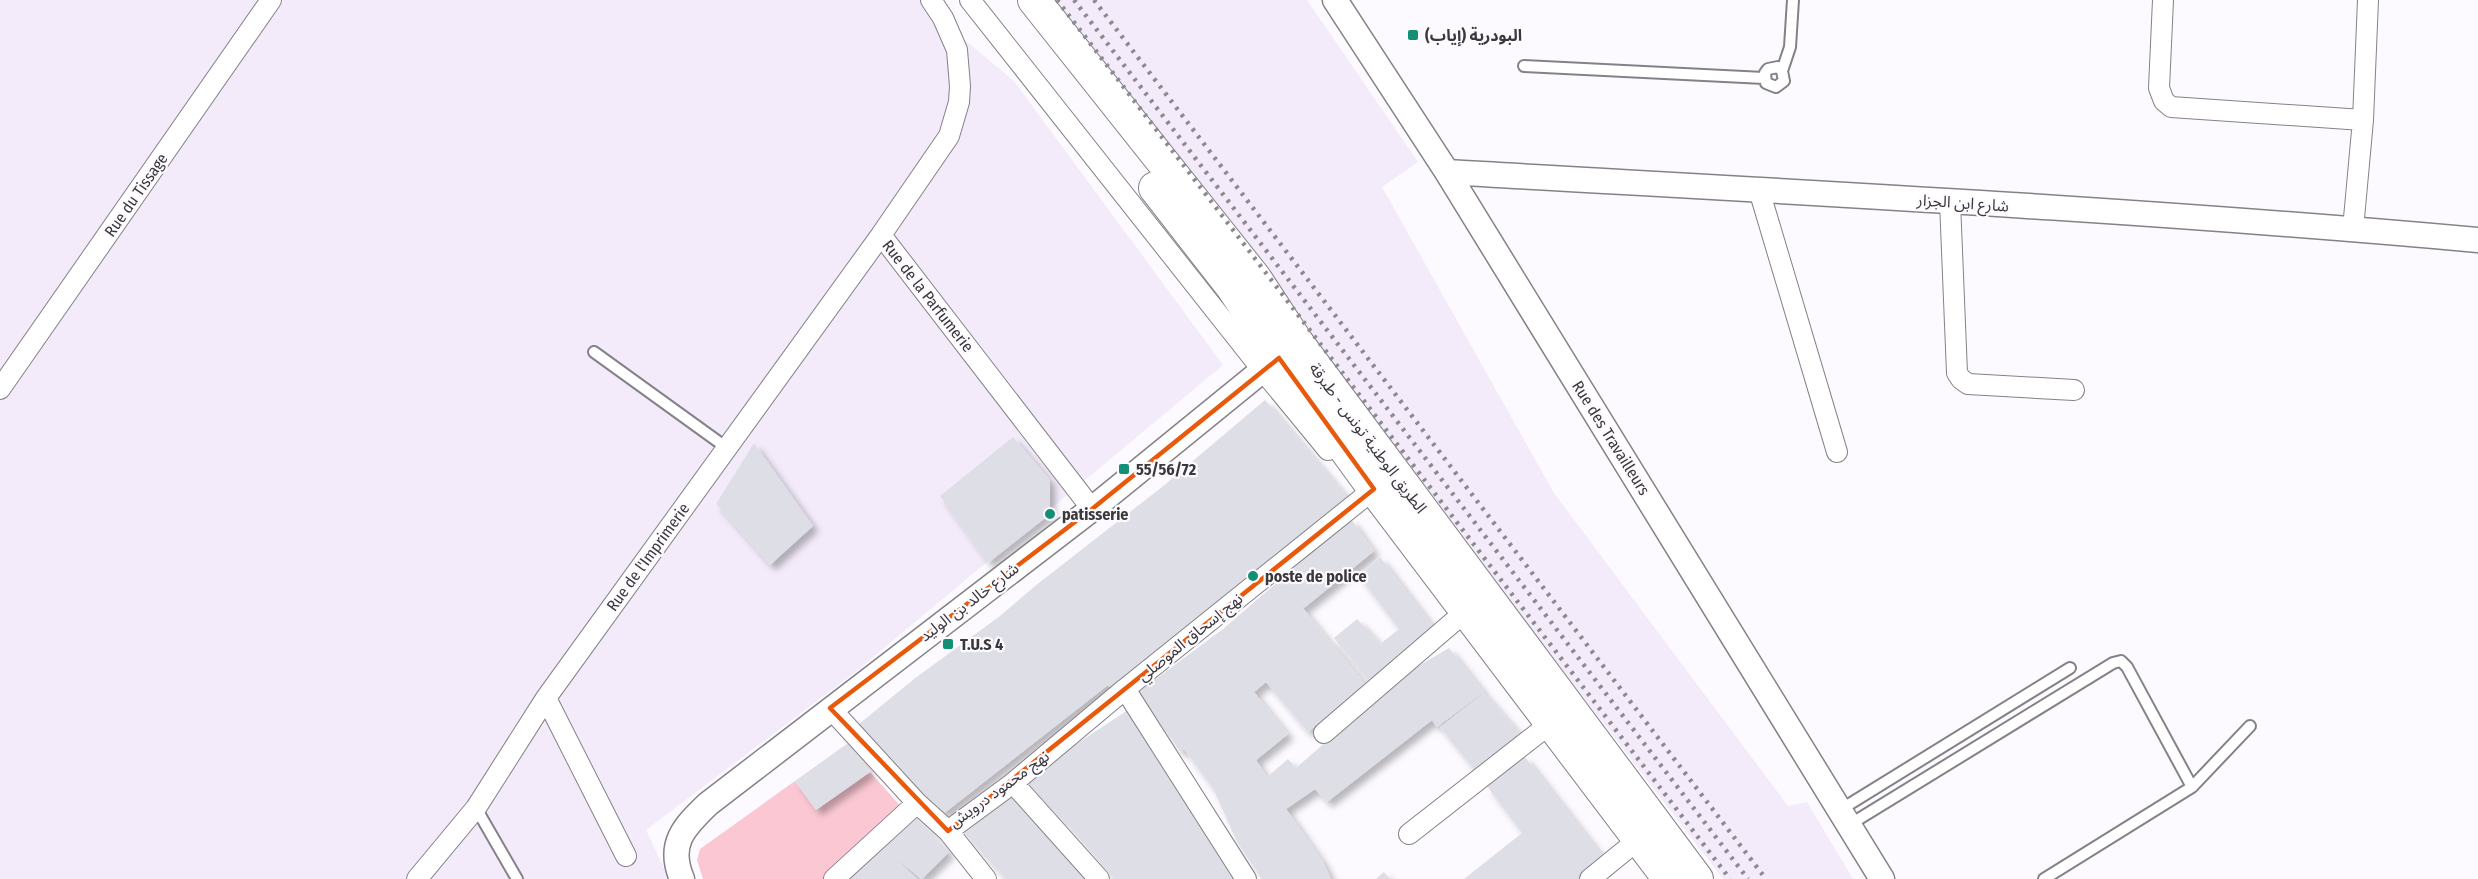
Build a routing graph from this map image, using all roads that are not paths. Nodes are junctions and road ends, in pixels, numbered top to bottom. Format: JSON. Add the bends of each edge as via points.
{"nodes":[{"id":1,"x":271,"y":0,"type":"edge"},
{"id":2,"x":931,"y":0,"type":"edge"},
{"id":3,"x":970,"y":0,"type":"edge"},
{"id":4,"x":1009,"y":0,"type":"edge"},
{"id":5,"x":1034,"y":0,"type":"edge"},
{"id":6,"x":1335,"y":0,"type":"edge"},
{"id":7,"x":1793,"y":0,"type":"edge"},
{"id":8,"x":2163,"y":0,"type":"edge"},
{"id":9,"x":2368,"y":0,"type":"edge"},
{"id":10,"x":1524,"y":66,"type":"dead end"},
{"id":11,"x":2362,"y":120,"type":"junction"},
{"id":12,"x":1448,"y":172,"type":"junction"},
{"id":13,"x":1759,"y":190,"type":"junction"},
{"id":14,"x":1950,"y":202,"type":"junction"},
{"id":15,"x":2353,"y":229,"type":"junction"},
{"id":16,"x":881,"y":235,"type":"junction"},
{"id":17,"x":2478,"y":240,"type":"edge"},
{"id":18,"x":594,"y":352,"type":"dead end"},
{"id":19,"x":1280,"y":357,"type":"junction"},
{"id":20,"x":0,"y":389,"type":"edge"},
{"id":21,"x":2074,"y":390,"type":"dead end"},
{"id":22,"x":727,"y":448,"type":"junction"},
{"id":23,"x":1838,"y":452,"type":"dead end"},
{"id":24,"x":1370,"y":492,"type":"junction"},
{"id":25,"x":1092,"y":509,"type":"junction"},
{"id":26,"x":1462,"y":614,"type":"junction"},
{"id":27,"x":2070,"y":668,"type":"dead end"},
{"id":28,"x":1125,"y":689,"type":"junction"},
{"id":29,"x":546,"y":698,"type":"junction"},
{"id":30,"x":830,"y":708,"type":"junction"},
{"id":31,"x":1548,"y":725,"type":"junction"},
{"id":32,"x":2250,"y":726,"type":"dead end"},
{"id":33,"x":1324,"y":733,"type":"dead end"},
{"id":34,"x":1013,"y":783,"type":"junction"},
{"id":35,"x":2192,"y":787,"type":"junction"},
{"id":36,"x":917,"y":803,"type":"junction"},
{"id":37,"x":476,"y":808,"type":"junction"},
{"id":38,"x":1844,"y":817,"type":"junction"},
{"id":39,"x":948,"y":831,"type":"junction"},
{"id":40,"x":1409,"y":834,"type":"dead end"},
{"id":41,"x":1637,"y":841,"type":"junction"},
{"id":42,"x":626,"y":856,"type":"dead end"},
{"id":43,"x":417,"y":879,"type":"edge"},
{"id":44,"x":518,"y":879,"type":"edge"},
{"id":45,"x":682,"y":879,"type":"edge"},
{"id":46,"x":834,"y":879,"type":"edge"},
{"id":47,"x":986,"y":879,"type":"edge"},
{"id":48,"x":1099,"y":879,"type":"edge"},
{"id":49,"x":1246,"y":879,"type":"edge"},
{"id":50,"x":1590,"y":879,"type":"edge"},
{"id":51,"x":1661,"y":879,"type":"edge"},
{"id":52,"x":1669,"y":879,"type":"edge"},
{"id":53,"x":1697,"y":879,"type":"edge"},
{"id":54,"x":1882,"y":879,"type":"edge"},
{"id":55,"x":2044,"y":879,"type":"edge"}],
"edges":[{"from":1,"to":20,"type":"street","name":"Rue du Tissage"},
{"from":2,"to":16,"type":"street","name":"Rue de la Parfumerie","via":[[957,50],[957,116],[934,161]]},
{"from":3,"to":19,"type":"street"},
{"from":4,"to":19,"type":"main road","name":"الطريق الوطنية تونس - طبرقة","via":[[1232,287]]},
{"from":5,"to":19,"type":"main road","name":"الطريق الوطنية تونس - طبرقة","via":[[1255,278]]},
{"from":6,"to":12,"type":"street","name":"Rue des Travailleurs"},
{"from":7,"to":10,"type":"lane","via":[[1790,46],[1782,70],[1768,69],[1764,78]]},
{"from":8,"to":11,"type":"street","via":[[2159,88],[2171,107]]},
{"from":9,"to":11,"type":"street"},
{"from":11,"to":15,"type":"street"},
{"from":12,"to":13,"type":"street","name":"شارع ابن الجزار"},
{"from":12,"to":38,"type":"street","name":"Rue des Travailleurs"},
{"from":13,"to":14,"type":"street","name":"شارع ابن الجزار"},
{"from":13,"to":23,"type":"street"},
{"from":14,"to":15,"type":"street","name":"شارع ابن الجزار"},
{"from":14,"to":21,"type":"street","via":[[1961,379],[1968,384]]},
{"from":15,"to":17,"type":"street","name":"شارع ابن الجزار"},
{"from":16,"to":22,"type":"street","name":"Rue de l'Imprimerie"},
{"from":16,"to":25,"type":"street","name":"Rue de la Parfumerie"},
{"from":18,"to":22,"type":"lane"},
{"from":19,"to":24,"type":"main road","name":"الطريق الوطنية تونس - طبرقة"},
{"from":19,"to":25,"type":"street","name":"شارع خالد بن الوليد"},
{"from":19,"to":53,"type":"main road","name":"الطريق الوطنية تونس - طبرقة"},
{"from":22,"to":29,"type":"street","name":"Rue de l'Imprimerie"},
{"from":24,"to":26,"type":"main road","name":"الطريق الوطنية تونس - طبرقة"},
{"from":24,"to":28,"type":"street","name":"نهج إسحاق الموصلي"},
{"from":25,"to":30,"type":"street","name":"شارع خالد بن الوليد"},
{"from":26,"to":31,"type":"main road","name":"الطريق الوطنية تونس - طبرقة"},
{"from":26,"to":33,"type":"street"},
{"from":27,"to":38,"type":"lane"},
{"from":28,"to":34,"type":"street","name":"نهج محمود درويش"},
{"from":28,"to":49,"type":"street","name":"نهج إسحاق الموصلي"},
{"from":29,"to":37,"type":"street","name":"Rue de l'Imprimerie"},
{"from":29,"to":42,"type":"street"},
{"from":30,"to":36,"type":"street","name":"نهج محمود درويش"},
{"from":30,"to":45,"type":"street","name":"شارع خالد بن الوليد","via":[[688,823],[677,844]]},
{"from":31,"to":40,"type":"street"},
{"from":31,"to":41,"type":"main road","name":"الطريق الوطنية تونس - طبرقة"},
{"from":32,"to":35,"type":"lane"},
{"from":34,"to":39,"type":"street","name":"نهج محمود درويش"},
{"from":34,"to":48,"type":"street"},
{"from":35,"to":38,"type":"lane","via":[[2121,661]]},
{"from":35,"to":55,"type":"lane"},
{"from":36,"to":39,"type":"street","name":"نهج محمود درويش"},
{"from":36,"to":46,"type":"street"},
{"from":37,"to":43,"type":"street","name":"Rue de l'Imprimerie"},
{"from":37,"to":44,"type":"lane"},
{"from":38,"to":54,"type":"street","name":"Rue des Travailleurs"},
{"from":39,"to":47,"type":"street"},
{"from":41,"to":50,"type":"street"},
{"from":41,"to":51,"type":"street"},
{"from":41,"to":52,"type":"main road","name":"الطريق الوطنية تونس - طبرقة"}]}
